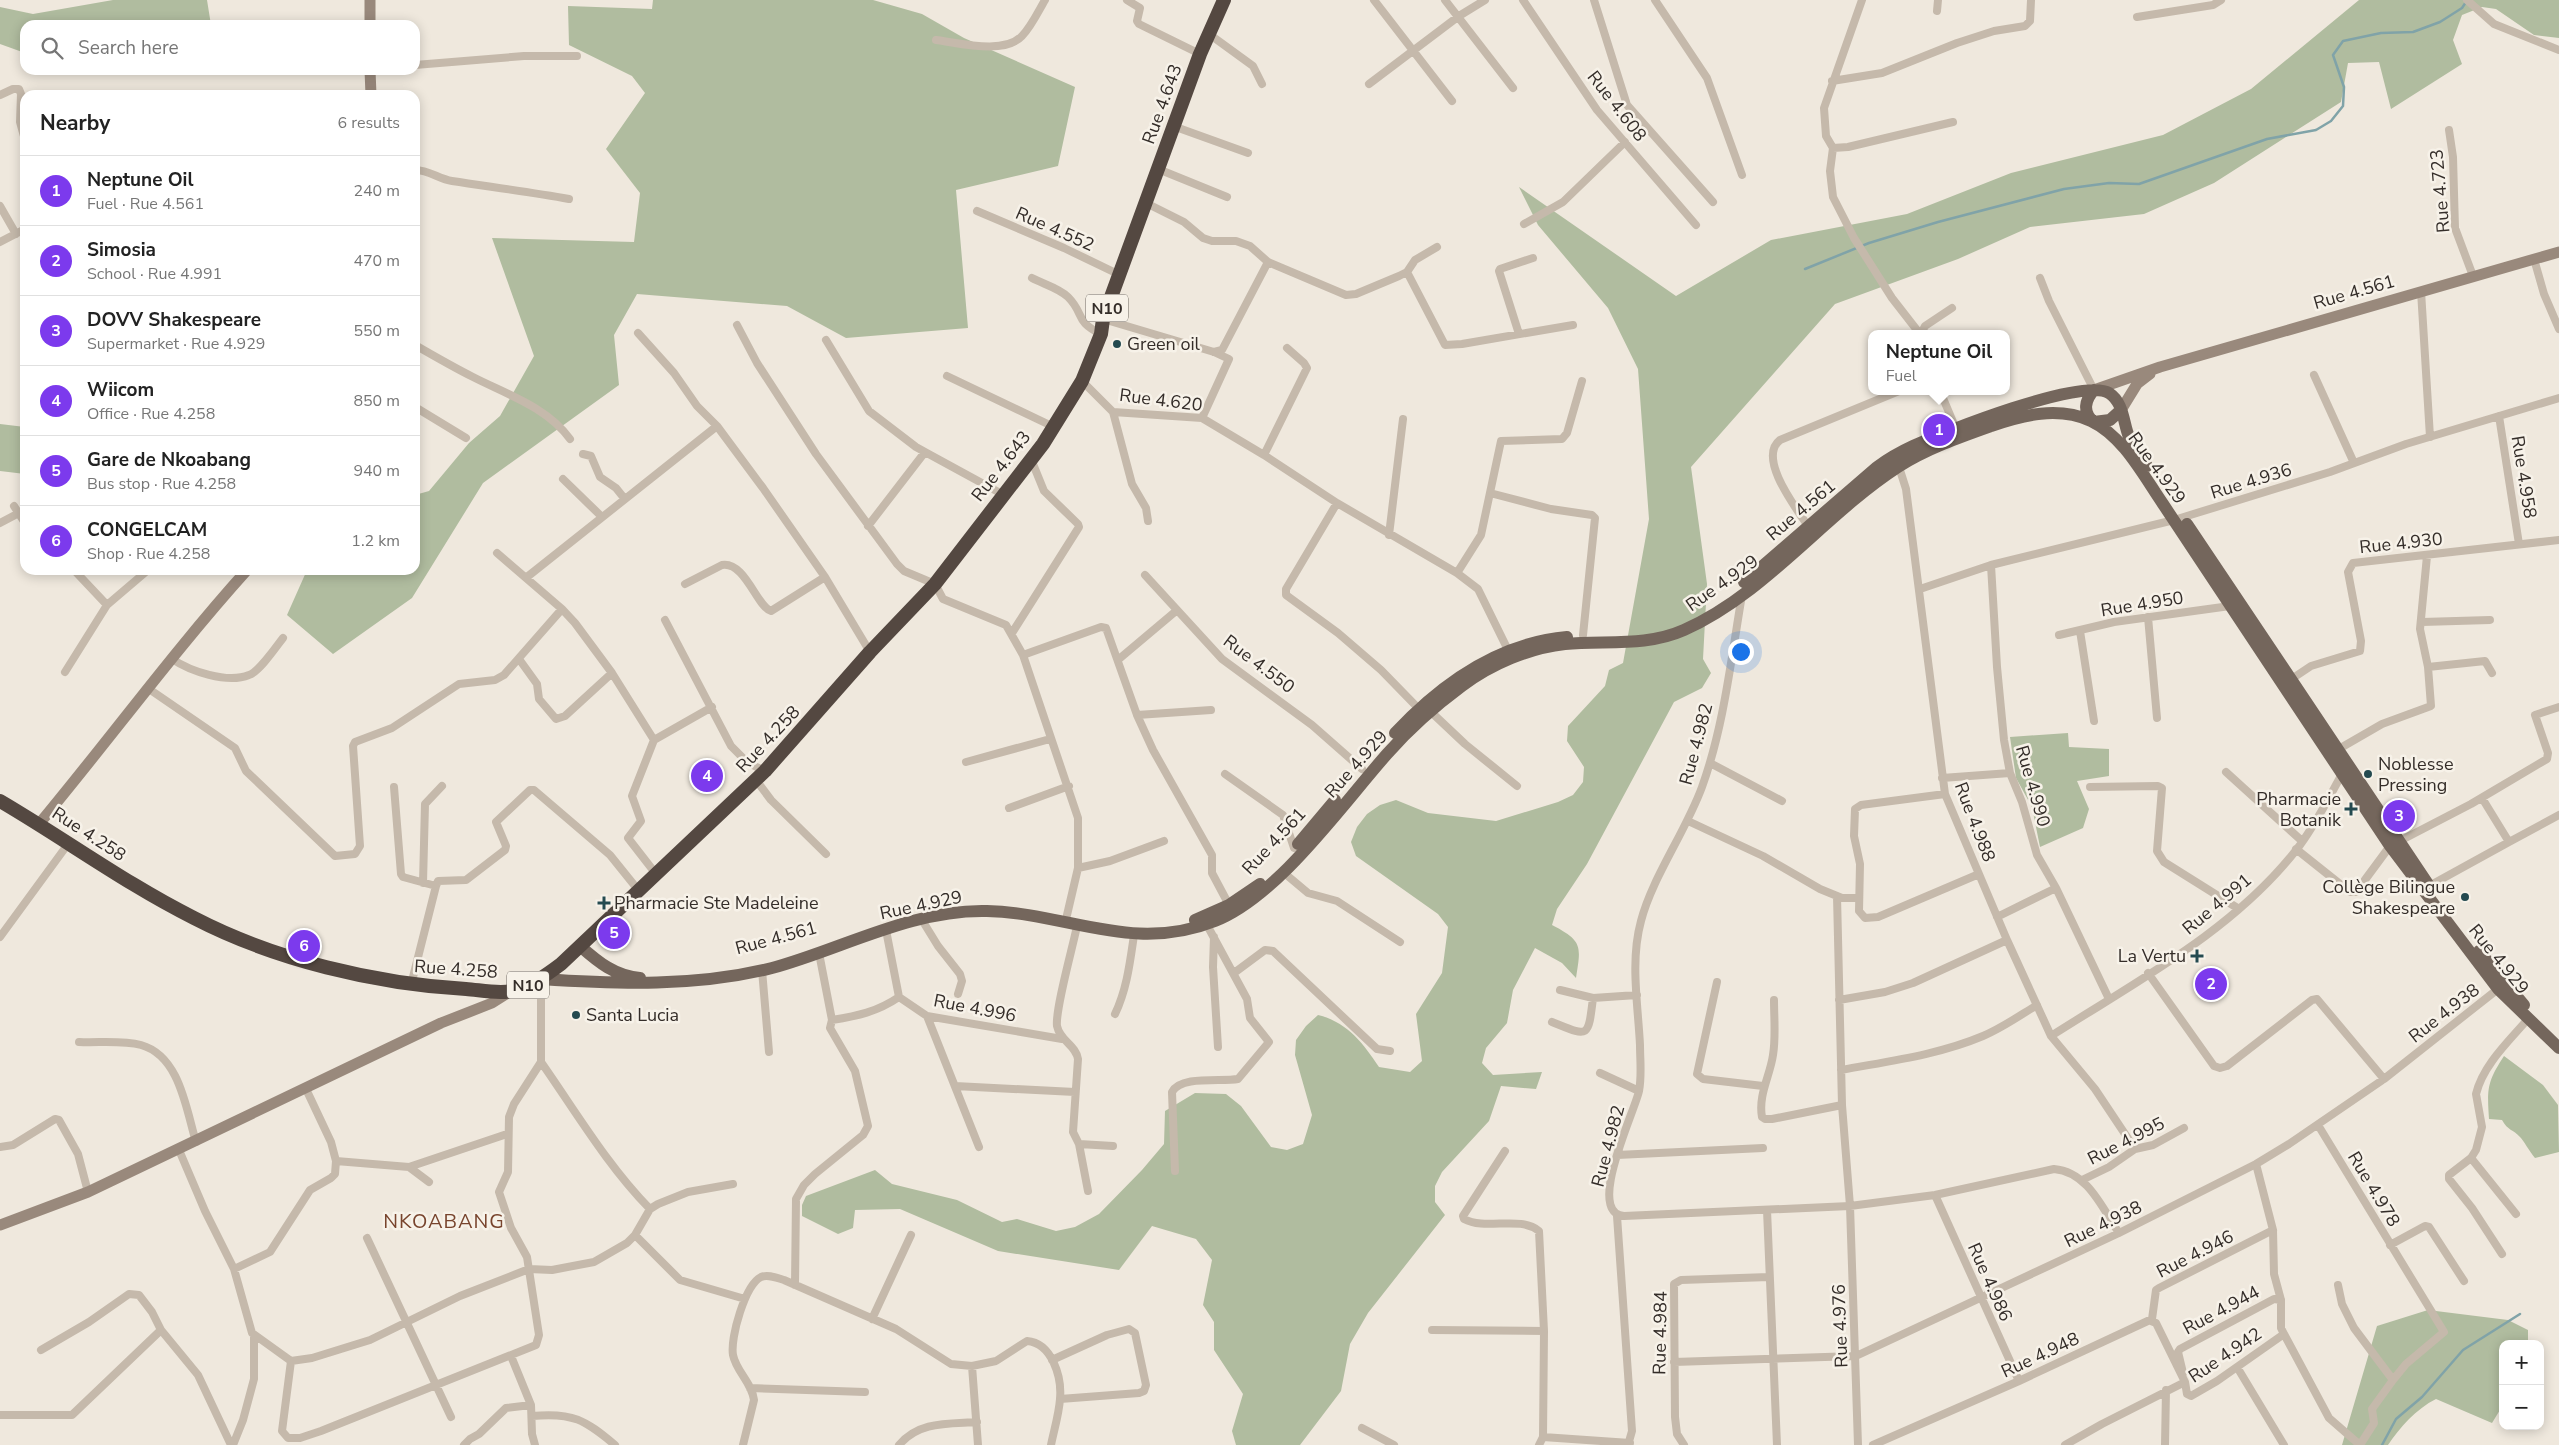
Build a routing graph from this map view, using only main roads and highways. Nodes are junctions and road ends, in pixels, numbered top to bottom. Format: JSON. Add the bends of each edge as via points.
{"nodes":[{"id":1,"x":1224,"y":0,"type":"edge"},
{"id":2,"x":2094,"y":390,"type":"junction"},
{"id":3,"x":2118,"y":404,"type":"junction"},
{"id":4,"x":2094,"y":422,"type":"junction"},
{"id":5,"x":2178,"y":519,"type":"junction"},
{"id":6,"x":935,"y":584,"type":"joint"},
{"id":7,"x":1424,"y":710,"type":"junction"},
{"id":8,"x":0,"y":800,"type":"edge"},
{"id":9,"x":2395,"y":844,"type":"junction"},
{"id":10,"x":580,"y":946,"type":"junction"},
{"id":11,"x":541,"y":979,"type":"junction"},
{"id":12,"x":2559,"y":1038,"type":"edge"},
{"id":13,"x":2559,"y":1048,"type":"edge"}],
"edges":[{"from":1,"to":6,"type":"highway","name":"Rue 4.643","number":"N10","via":[[1173,126],[1103,319],[1102,334],[1082,381],[1031,460]]},
{"from":2,"to":3,"type":"main road","name":"Rue 4.561","via":[[2104,391]]},
{"from":2,"to":4,"type":"main road","via":[[2086,404],[2088,416]]},
{"from":2,"to":7,"type":"main road","name":"Rue 4.561","via":[[2032,402],[1912,446],[1888,460],[1740,586],[1687,619],[1650,632],[1550,638],[1508,650],[1457,678]]},
{"from":3,"to":4,"type":"main road","via":[[2110,420]]},
{"from":3,"to":5,"type":"main road","name":"Rue 4.929","via":[[2129,438]]},
{"from":4,"to":5,"type":"main road","name":"Rue 4.929","via":[[2125,450]]},
{"from":4,"to":7,"type":"main road","name":"Rue 4.929","via":[[2056,413],[2020,416],[1917,456],[1898,466],[1742,594],[1709,617],[1669,636],[1652,640],[1565,644],[1518,656],[1468,681]]},
{"from":5,"to":9,"type":"main road","name":"Rue 4.929","via":[[2337,750]]},
{"from":5,"to":9,"type":"main road","name":"Rue 4.929","via":[[2230,606],[2342,774]]},
{"from":6,"to":10,"type":"highway","name":"Rue 4.258","number":"N10","via":[[870,652],[761,776]]},
{"from":7,"to":10,"type":"main road","name":"Rue 4.561","via":[[1362,769],[1258,886],[1229,905],[1192,921],[1162,926],[1124,926],[1006,904],[962,904],[900,917],[791,956],[708,972],[660,977],[629,977],[617,973]]},
{"from":7,"to":11,"type":"main road","name":"Rue 4.929","via":[[1283,872],[1252,902],[1184,932],[1134,935],[1026,915],[986,911],[952,913],[886,930],[762,970],[718,978],[638,984]]},
{"from":8,"to":11,"type":"highway","name":"Rue 4.258","number":"N10","via":[[156,899],[248,942],[309,962],[412,985],[510,992]]},
{"from":9,"to":12,"type":"main road","name":"Rue 4.929","via":[[2519,999]]},
{"from":9,"to":13,"type":"main road","name":"Rue 4.929","via":[[2498,989]]},
{"from":10,"to":11,"type":"highway","name":"Rue 4.258","number":"N10"}]}
